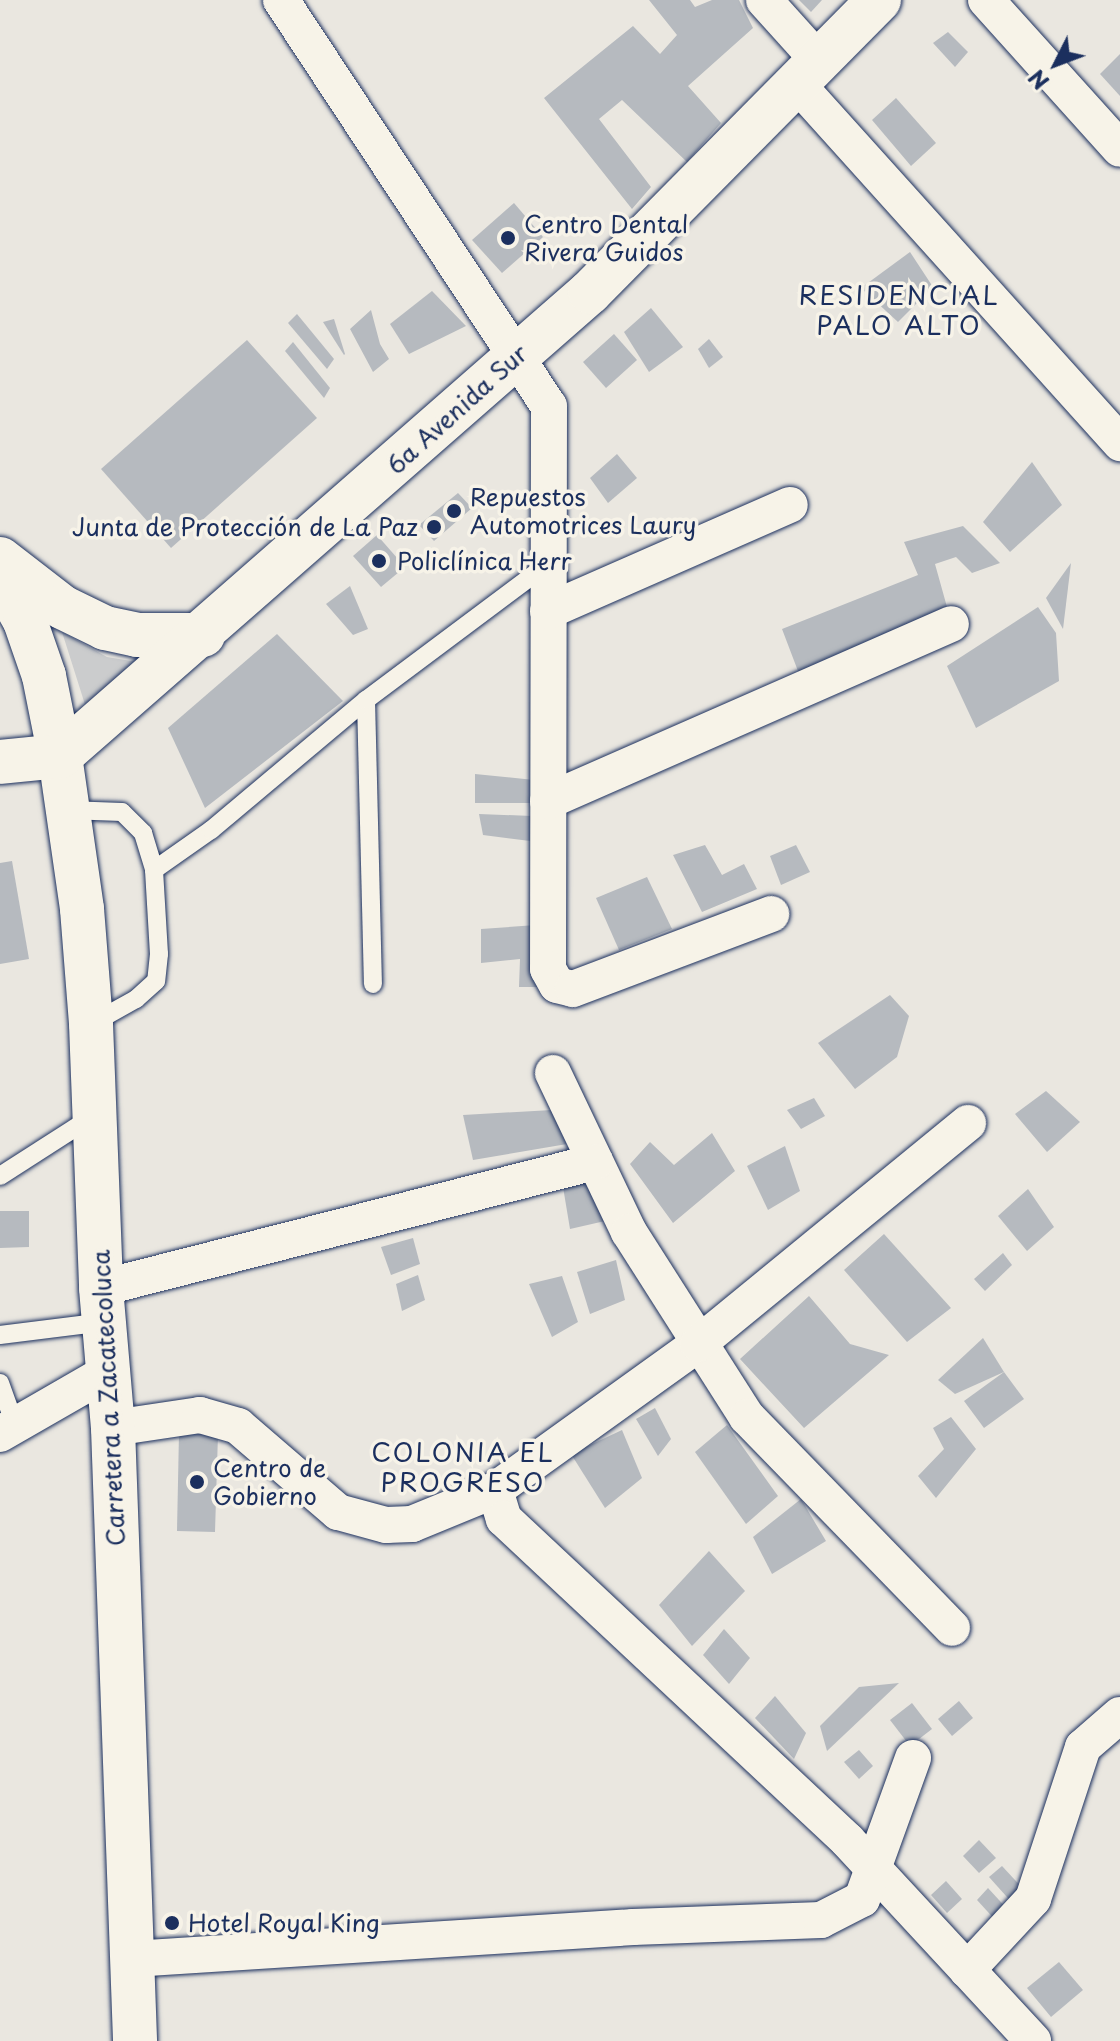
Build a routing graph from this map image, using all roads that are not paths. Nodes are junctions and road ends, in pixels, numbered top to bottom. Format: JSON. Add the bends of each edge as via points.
{"nodes":[{"id":1,"x":281,"y":0,"type":"edge"},
{"id":2,"x":764,"y":0,"type":"edge"},
{"id":3,"x":879,"y":0,"type":"edge"},
{"id":4,"x":986,"y":0,"type":"edge"},
{"id":5,"x":808,"y":73,"type":"junction"},
{"id":6,"x":1120,"y":149,"type":"edge"},
{"id":7,"x":514,"y":358,"type":"junction"},
{"id":8,"x":1120,"y":443,"type":"edge"},
{"id":9,"x":790,"y":505,"type":"dead end"},
{"id":10,"x":0,"y":559,"type":"edge"},
{"id":11,"x":548,"y":564,"type":"junction"},
{"id":12,"x":0,"y":576,"type":"edge"},
{"id":13,"x":548,"y":611,"type":"junction"},
{"id":14,"x":951,"y":624,"type":"dead end"},
{"id":15,"x":203,"y":635,"type":"junction"},
{"id":16,"x":366,"y":700,"type":"junction"},
{"id":17,"x":60,"y":756,"type":"junction"},
{"id":18,"x":0,"y":762,"type":"edge"},
{"id":19,"x":548,"y":801,"type":"junction"},
{"id":20,"x":66,"y":810,"type":"junction"},
{"id":21,"x":154,"y":870,"type":"junction"},
{"id":22,"x":771,"y":914,"type":"dead end"},
{"id":23,"x":373,"y":984,"type":"dead end"},
{"id":24,"x":91,"y":1024,"type":"junction"},
{"id":25,"x":553,"y":1073,"type":"dead end"},
{"id":26,"x":94,"y":1116,"type":"junction"},
{"id":27,"x":968,"y":1123,"type":"dead end"},
{"id":28,"x":595,"y":1162,"type":"junction"},
{"id":29,"x":0,"y":1176,"type":"edge"},
{"id":30,"x":102,"y":1305,"type":"junction"},
{"id":31,"x":0,"y":1335,"type":"edge"},
{"id":32,"x":698,"y":1344,"type":"junction"},
{"id":33,"x":108,"y":1372,"type":"junction"},
{"id":34,"x":0,"y":1383,"type":"edge"},
{"id":35,"x":113,"y":1428,"type":"junction"},
{"id":36,"x":8,"y":1430,"type":"edge"},
{"id":37,"x":495,"y":1490,"type":"junction"},
{"id":38,"x":952,"y":1628,"type":"dead end"},
{"id":39,"x":1120,"y":1715,"type":"edge"},
{"id":40,"x":913,"y":1758,"type":"dead end"},
{"id":41,"x":873,"y":1868,"type":"junction"},
{"id":42,"x":132,"y":1959,"type":"junction"},
{"id":43,"x":967,"y":1970,"type":"junction"},
{"id":44,"x":135,"y":2041,"type":"edge"},
{"id":45,"x":1033,"y":2041,"type":"edge"}],
"edges":[{"from":1,"to":7,"type":"street"},
{"from":2,"to":5,"type":"street"},
{"from":3,"to":5,"type":"main road","name":"6a Avenida Sur"},
{"from":4,"to":6,"type":"street"},
{"from":5,"to":7,"type":"main road","name":"6a Avenida Sur","via":[[590,292]]},
{"from":5,"to":8,"type":"street"},
{"from":7,"to":11,"type":"street","via":[[549,406]]},
{"from":7,"to":15,"type":"main road","name":"6a Avenida Sur"},
{"from":9,"to":13,"type":"street"},
{"from":10,"to":15,"type":"main road","via":[[62,607],[105,628],[137,635]]},
{"from":11,"to":13,"type":"street"},
{"from":11,"to":16,"type":"lane"},
{"from":12,"to":17,"type":"main road","name":"Carretera a Zacatecoluca","via":[[25,621]]},
{"from":13,"to":19,"type":"street"},
{"from":14,"to":19,"type":"street"},
{"from":15,"to":17,"type":"main road","name":"6a Avenida Sur"},
{"from":16,"to":21,"type":"lane","via":[[211,830]]},
{"from":16,"to":23,"type":"lane"},
{"from":17,"to":18,"type":"main road"},
{"from":17,"to":20,"type":"main road","name":"Carretera a Zacatecoluca"},
{"from":19,"to":22,"type":"street","via":[[548,969],[557,985],[573,989]]},
{"from":20,"to":21,"type":"lane","via":[[122,812],[143,833]]},
{"from":20,"to":24,"type":"main road","name":"Carretera a Zacatecoluca","via":[[82,909]]},
{"from":21,"to":24,"type":"lane","via":[[156,981]]},
{"from":24,"to":26,"type":"main road","name":"Carretera a Zacatecoluca"},
{"from":25,"to":28,"type":"street"},
{"from":26,"to":29,"type":"lane"},
{"from":26,"to":30,"type":"main road","name":"Carretera a Zacatecoluca"},
{"from":27,"to":32,"type":"street"},
{"from":28,"to":30,"type":"street"},
{"from":28,"to":32,"type":"street","via":[[629,1232]]},
{"from":30,"to":31,"type":"lane"},
{"from":30,"to":33,"type":"main road","name":"Carretera a Zacatecoluca"},
{"from":32,"to":37,"type":"street"},
{"from":32,"to":38,"type":"street","via":[[747,1417]]},
{"from":33,"to":35,"type":"main road","name":"Carretera a Zacatecoluca"},
{"from":33,"to":36,"type":"street"},
{"from":34,"to":36,"type":"lane"},
{"from":35,"to":37,"type":"street","via":[[200,1415],[238,1426],[322,1502],[386,1525],[412,1524]]},
{"from":35,"to":42,"type":"main road","name":"Carretera a Zacatecoluca"},
{"from":37,"to":41,"type":"street","via":[[504,1519]]},
{"from":39,"to":43,"type":"street","via":[[1083,1747],[1033,1899]]},
{"from":40,"to":41,"type":"street"},
{"from":41,"to":42,"type":"street","via":[[862,1899],[821,1920]]},
{"from":41,"to":43,"type":"street"},
{"from":42,"to":44,"type":"main road","name":"Carretera a Zacatecoluca"},
{"from":43,"to":45,"type":"street"}]}
